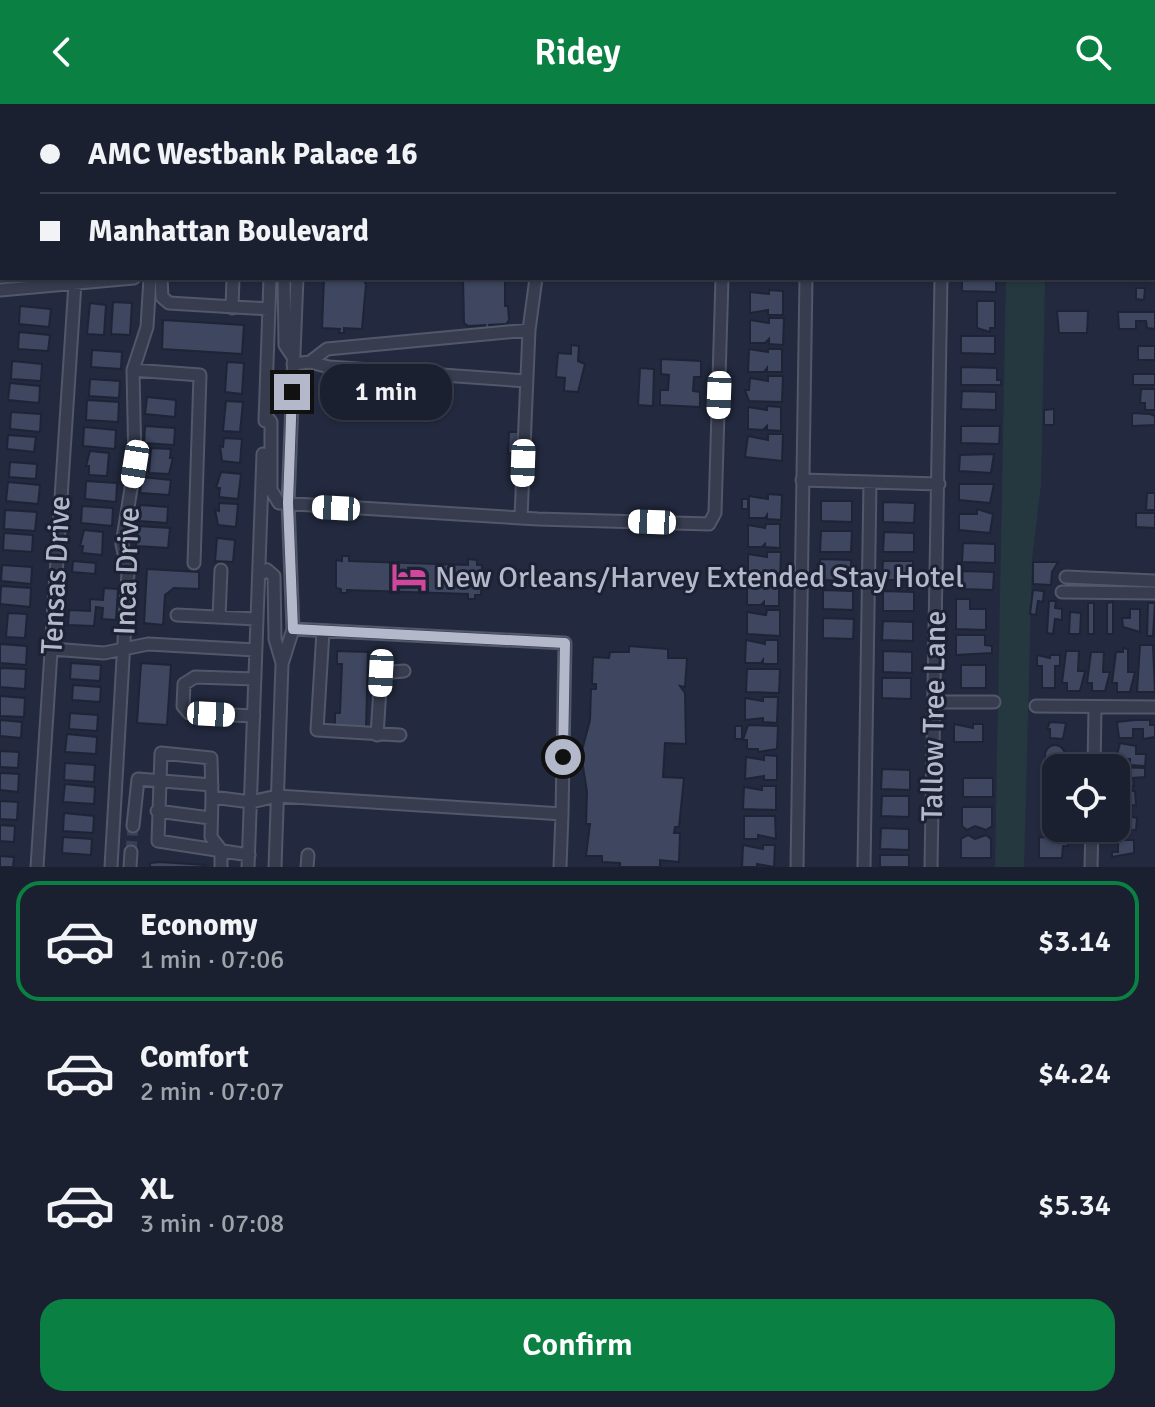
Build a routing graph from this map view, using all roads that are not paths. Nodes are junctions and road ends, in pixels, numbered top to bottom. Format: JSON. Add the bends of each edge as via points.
{"nodes":[{"id":1,"x":110,"y":280,"type":"edge"},
{"id":2,"x":150,"y":280,"type":"edge"},
{"id":3,"x":161,"y":280,"type":"edge"},
{"id":4,"x":233,"y":280,"type":"edge"},
{"id":5,"x":270,"y":280,"type":"edge"},
{"id":6,"x":284,"y":280,"type":"edge"},
{"id":7,"x":297,"y":280,"type":"edge"},
{"id":8,"x":536,"y":280,"type":"edge"},
{"id":9,"x":722,"y":280,"type":"edge"},
{"id":10,"x":806,"y":280,"type":"edge"},
{"id":11,"x":941,"y":280,"type":"edge"},
{"id":12,"x":75,"y":283,"type":"junction"},
{"id":13,"x":0,"y":290,"type":"edge"},
{"id":14,"x":232,"y":308,"type":"junction"},
{"id":15,"x":269,"y":309,"type":"junction"},
{"id":16,"x":529,"y":330,"type":"junction"},
{"id":17,"x":362,"y":346,"type":"junction"},
{"id":18,"x":293,"y":361,"type":"junction"},
{"id":19,"x":310,"y":362,"type":"junction"},
{"id":20,"x":362,"y":369,"type":"junction"},
{"id":21,"x":133,"y":370,"type":"junction"},
{"id":22,"x":527,"y":381,"type":"junction"},
{"id":23,"x":265,"y":414,"type":"junction"},
{"id":24,"x":802,"y":480,"type":"junction"},
{"id":25,"x":870,"y":482,"type":"junction"},
{"id":26,"x":939,"y":484,"type":"junction"},
{"id":27,"x":288,"y":503,"type":"junction"},
{"id":28,"x":521,"y":517,"type":"junction"},
{"id":29,"x":194,"y":563,"type":"dead end"},
{"id":30,"x":221,"y":570,"type":"dead end"},
{"id":31,"x":259,"y":575,"type":"junction"},
{"id":32,"x":1066,"y":577,"type":"dead end"},
{"id":33,"x":1155,"y":581,"type":"edge"},
{"id":34,"x":1062,"y":592,"type":"dead end"},
{"id":35,"x":1155,"y":593,"type":"edge"},
{"id":36,"x":177,"y":615,"type":"dead end"},
{"id":37,"x":219,"y":617,"type":"junction"},
{"id":38,"x":257,"y":619,"type":"junction"},
{"id":39,"x":293,"y":629,"type":"junction"},
{"id":40,"x":323,"y":631,"type":"junction"},
{"id":41,"x":52,"y":649,"type":"junction"},
{"id":42,"x":124,"y":649,"type":"junction"},
{"id":43,"x":256,"y":650,"type":"junction"},
{"id":44,"x":282,"y":664,"type":"junction"},
{"id":45,"x":404,"y":671,"type":"dead end"},
{"id":46,"x":255,"y":679,"type":"junction"},
{"id":47,"x":934,"y":702,"type":"junction"},
{"id":48,"x":994,"y":702,"type":"dead end"},
{"id":49,"x":1036,"y":706,"type":"dead end"},
{"id":50,"x":1095,"y":707,"type":"junction"},
{"id":51,"x":1155,"y":707,"type":"edge"},
{"id":52,"x":254,"y":716,"type":"junction"},
{"id":53,"x":377,"y":735,"type":"junction"},
{"id":54,"x":400,"y":735,"type":"dead end"},
{"id":55,"x":1094,"y":754,"type":"edge"},
{"id":56,"x":158,"y":779,"type":"junction"},
{"id":57,"x":212,"y":791,"type":"junction"},
{"id":58,"x":277,"y":796,"type":"junction"},
{"id":59,"x":251,"y":802,"type":"junction"},
{"id":60,"x":157,"y":811,"type":"junction"},
{"id":61,"x":562,"y":814,"type":"junction"},
{"id":62,"x":210,"y":818,"type":"junction"},
{"id":63,"x":133,"y":826,"type":"tunnel mouth"},
{"id":64,"x":1092,"y":842,"type":"edge"},
{"id":65,"x":221,"y":850,"type":"junction"},
{"id":66,"x":131,"y":852,"type":"tunnel mouth"},
{"id":67,"x":248,"y":861,"type":"edge"},
{"id":68,"x":37,"y":867,"type":"edge"},
{"id":69,"x":111,"y":867,"type":"edge"},
{"id":70,"x":130,"y":867,"type":"edge"},
{"id":71,"x":221,"y":867,"type":"edge"},
{"id":72,"x":275,"y":867,"type":"edge"},
{"id":73,"x":560,"y":867,"type":"edge"},
{"id":74,"x":797,"y":867,"type":"edge"},
{"id":75,"x":864,"y":867,"type":"edge"},
{"id":76,"x":931,"y":867,"type":"edge"},
{"id":77,"x":1091,"y":867,"type":"edge"}],
"edges":[{"from":1,"to":12,"type":"street"},
{"from":2,"to":21,"type":"street","name":"Inca Drive","via":[[147,327]]},
{"from":3,"to":14,"type":"street","via":[[162,297],[169,303]]},
{"from":4,"to":14,"type":"street"},
{"from":5,"to":15,"type":"street"},
{"from":6,"to":18,"type":"street","via":[[285,345]]},
{"from":7,"to":18,"type":"street"},
{"from":8,"to":16,"type":"street"},
{"from":9,"to":28,"type":"street","via":[[715,513],[709,524]]},
{"from":10,"to":24,"type":"street"},
{"from":11,"to":26,"type":"street","name":"Tallow Tree Lane"},
{"from":12,"to":13,"type":"street"},
{"from":12,"to":41,"type":"street","name":"Tensas Drive"},
{"from":14,"to":15,"type":"street"},
{"from":15,"to":23,"type":"street"},
{"from":16,"to":17,"type":"street"},
{"from":16,"to":22,"type":"street"},
{"from":17,"to":19,"type":"street","via":[[327,349]]},
{"from":17,"to":20,"type":"street"},
{"from":18,"to":19,"type":"street"},
{"from":18,"to":27,"type":"street"},
{"from":19,"to":20,"type":"street"},
{"from":20,"to":22,"type":"street"},
{"from":21,"to":29,"type":"street","via":[[200,375]]},
{"from":21,"to":42,"type":"street","name":"Inca Drive","via":[[135,464],[122,544],[128,572]]},
{"from":22,"to":28,"type":"street"},
{"from":23,"to":27,"type":"street","via":[[271,422],[271,490],[276,501]]},
{"from":23,"to":31,"type":"street"},
{"from":24,"to":25,"type":"street"},
{"from":24,"to":74,"type":"street"},
{"from":25,"to":26,"type":"street"},
{"from":25,"to":75,"type":"street"},
{"from":26,"to":47,"type":"street","name":"Tallow Tree Lane"},
{"from":27,"to":28,"type":"street"},
{"from":27,"to":39,"type":"street"},
{"from":30,"to":37,"type":"street"},
{"from":31,"to":38,"type":"street"},
{"from":31,"to":44,"type":"street","via":[[267,570],[274,576],[275,639]]},
{"from":32,"to":33,"type":"street"},
{"from":34,"to":35,"type":"street"},
{"from":36,"to":37,"type":"street"},
{"from":37,"to":38,"type":"street"},
{"from":38,"to":43,"type":"street"},
{"from":39,"to":40,"type":"street"},
{"from":39,"to":44,"type":"street"},
{"from":40,"to":53,"type":"street","via":[[317,730]]},
{"from":40,"to":61,"type":"street","via":[[565,643]]},
{"from":41,"to":42,"type":"street"},
{"from":41,"to":68,"type":"street","name":"Tensas Drive"},
{"from":42,"to":43,"type":"street","via":[[148,644]]},
{"from":42,"to":69,"type":"street","name":"Inca Drive"},
{"from":43,"to":46,"type":"street"},
{"from":44,"to":58,"type":"street"},
{"from":45,"to":53,"type":"street","via":[[381,673]]},
{"from":46,"to":52,"type":"street"},
{"from":46,"to":52,"type":"street","via":[[195,677],[184,684],[183,706],[189,713]]},
{"from":47,"to":48,"type":"street"},
{"from":47,"to":76,"type":"street","name":"Tallow Tree Lane"},
{"from":49,"to":50,"type":"street"},
{"from":50,"to":51,"type":"street"},
{"from":50,"to":55,"type":"street"},
{"from":52,"to":59,"type":"street"},
{"from":53,"to":54,"type":"street"},
{"from":56,"to":57,"type":"street"},
{"from":56,"to":57,"type":"street","via":[[164,751],[207,755],[213,762]]},
{"from":56,"to":60,"type":"street"},
{"from":56,"to":63,"type":"street","via":[[138,779],[134,784]]},
{"from":57,"to":59,"type":"street"},
{"from":57,"to":62,"type":"street"},
{"from":58,"to":59,"type":"street"},
{"from":58,"to":61,"type":"street"},
{"from":58,"to":72,"type":"street"},
{"from":59,"to":67,"type":"street"},
{"from":60,"to":62,"type":"street"},
{"from":60,"to":65,"type":"street","via":[[158,841]]},
{"from":61,"to":73,"type":"street"},
{"from":62,"to":65,"type":"street","via":[[211,837]]},
{"from":64,"to":77,"type":"street"},
{"from":65,"to":67,"type":"street"},
{"from":65,"to":71,"type":"street"},
{"from":66,"to":70,"type":"street"}]}
